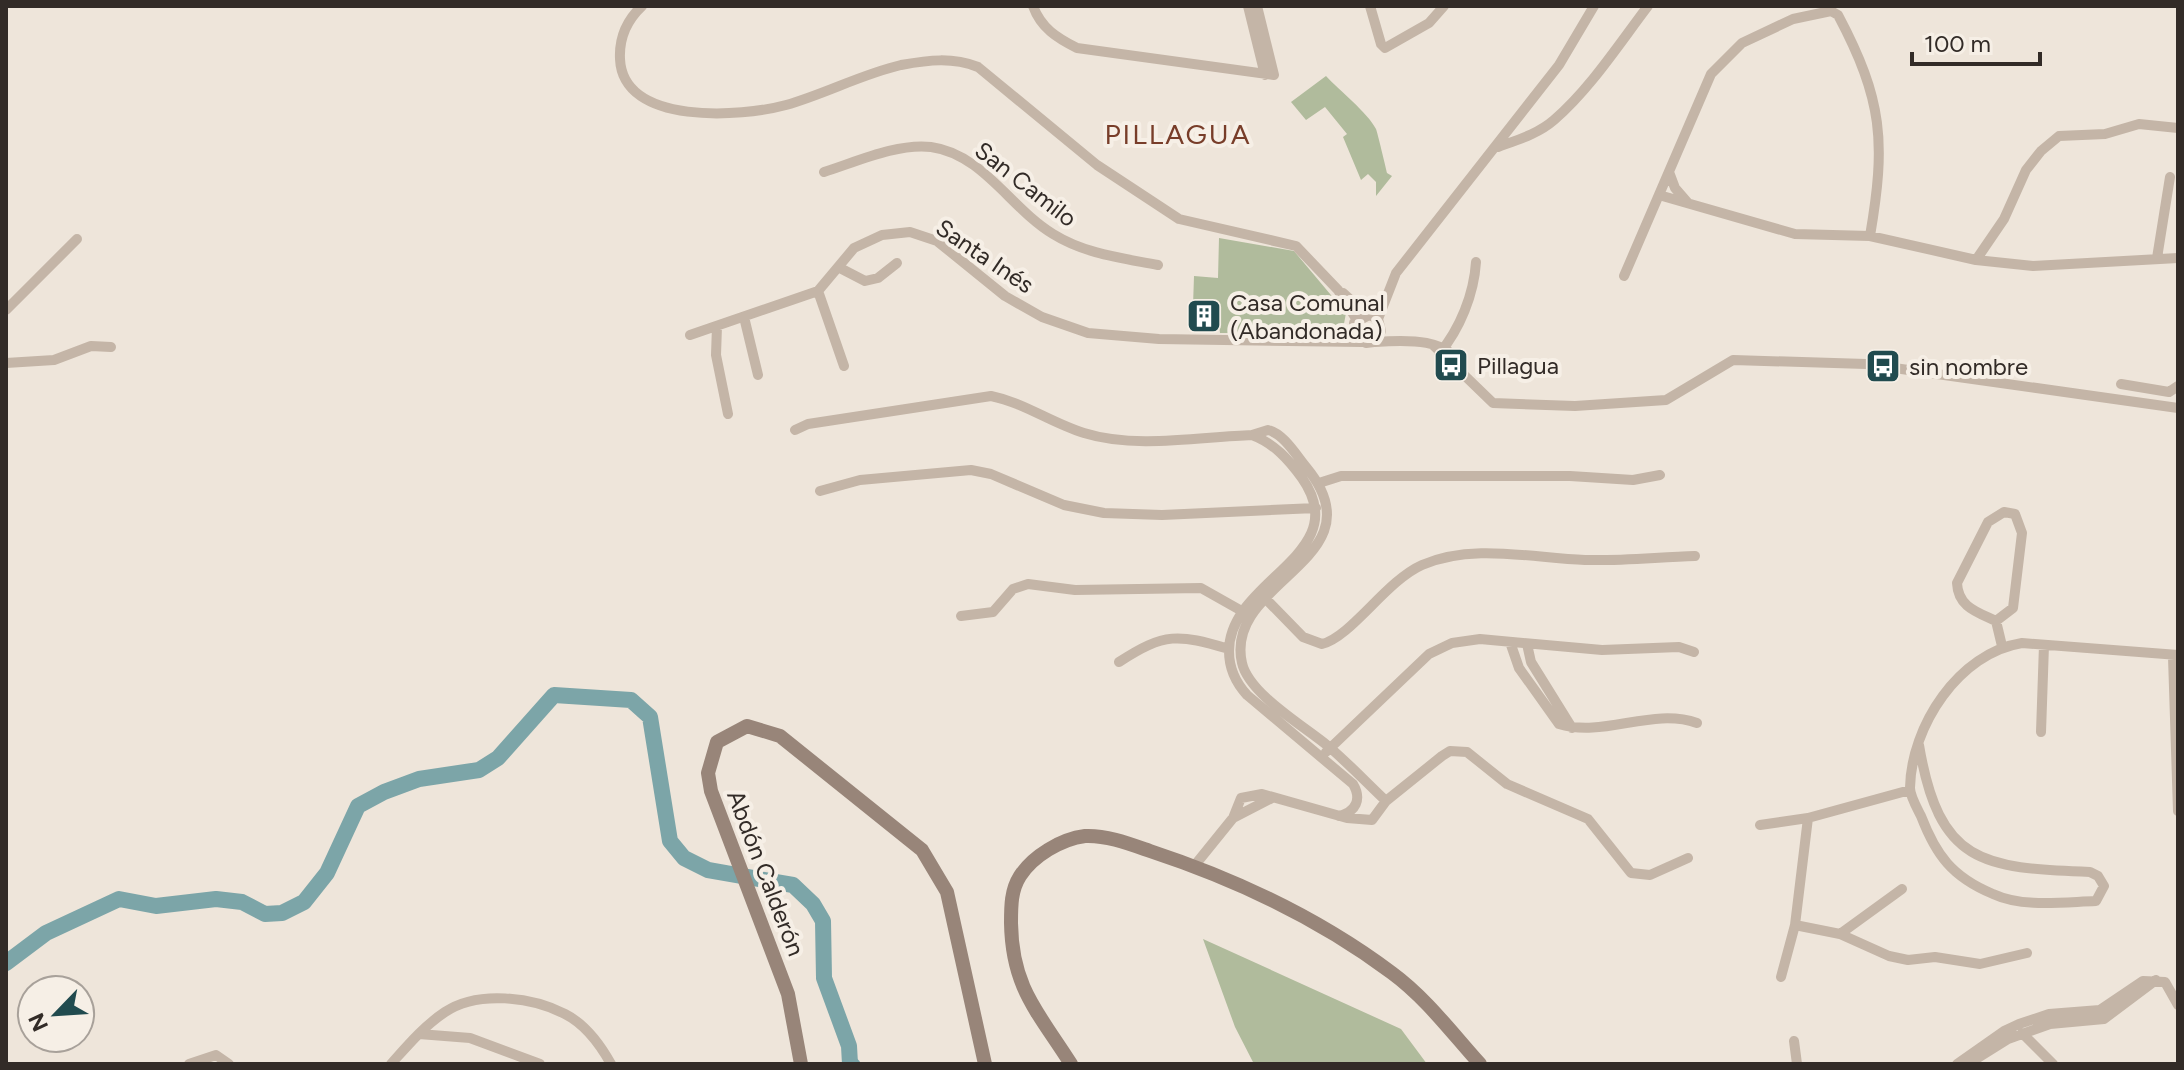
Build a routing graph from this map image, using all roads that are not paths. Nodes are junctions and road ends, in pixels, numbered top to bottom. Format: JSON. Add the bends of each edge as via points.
{"nodes":[{"id":1,"x":642,"y":6,"type":"edge"},
{"id":2,"x":1033,"y":6,"type":"edge"},
{"id":3,"x":1248,"y":6,"type":"edge"},
{"id":4,"x":1257,"y":6,"type":"edge"},
{"id":5,"x":1370,"y":6,"type":"edge"},
{"id":6,"x":1444,"y":6,"type":"edge"},
{"id":7,"x":1594,"y":6,"type":"edge"},
{"id":8,"x":1648,"y":6,"type":"edge"},
{"id":9,"x":1270,"y":75,"type":"junction"},
{"id":10,"x":2178,"y":128,"type":"edge"},
{"id":11,"x":1498,"y":147,"type":"junction"},
{"id":12,"x":824,"y":172,"type":"dead end"},
{"id":13,"x":1669,"y":172,"type":"junction"},
{"id":14,"x":2170,"y":177,"type":"dead end"},
{"id":15,"x":1659,"y":195,"type":"junction"},
{"id":16,"x":1690,"y":204,"type":"junction"},
{"id":17,"x":1870,"y":236,"type":"junction"},
{"id":18,"x":77,"y":239,"type":"dead end"},
{"id":19,"x":2157,"y":258,"type":"junction"},
{"id":20,"x":2178,"y":258,"type":"edge"},
{"id":21,"x":1976,"y":260,"type":"junction"},
{"id":22,"x":1476,"y":262,"type":"dead end"},
{"id":23,"x":897,"y":263,"type":"dead end"},
{"id":24,"x":1158,"y":265,"type":"dead end"},
{"id":25,"x":838,"y":267,"type":"junction"},
{"id":26,"x":1624,"y":276,"type":"dead end"},
{"id":27,"x":818,"y":291,"type":"junction"},
{"id":28,"x":6,"y":310,"type":"edge"},
{"id":29,"x":744,"y":317,"type":"junction"},
{"id":30,"x":1368,"y":320,"type":"junction"},
{"id":31,"x":717,"y":326,"type":"junction"},
{"id":32,"x":690,"y":335,"type":"dead end"},
{"id":33,"x":1331,"y":339,"type":"junction"},
{"id":34,"x":1401,"y":340,"type":"junction"},
{"id":35,"x":1362,"y":342,"type":"junction"},
{"id":36,"x":1374,"y":342,"type":"junction"},
{"id":37,"x":111,"y":347,"type":"dead end"},
{"id":38,"x":1439,"y":349,"type":"junction"},
{"id":39,"x":6,"y":363,"type":"edge"},
{"id":40,"x":844,"y":366,"type":"dead end"},
{"id":41,"x":758,"y":375,"type":"dead end"},
{"id":42,"x":2121,"y":384,"type":"dead end"},
{"id":43,"x":2178,"y":386,"type":"edge"},
{"id":44,"x":2178,"y":408,"type":"edge"},
{"id":45,"x":728,"y":414,"type":"dead end"},
{"id":46,"x":795,"y":430,"type":"dead end"},
{"id":47,"x":1252,"y":435,"type":"junction"},
{"id":48,"x":1660,"y":475,"type":"dead end"},
{"id":49,"x":1319,"y":483,"type":"junction"},
{"id":50,"x":820,"y":491,"type":"dead end"},
{"id":51,"x":1316,"y":508,"type":"junction"},
{"id":52,"x":1695,"y":556,"type":"dead end"},
{"id":53,"x":1263,"y":595,"type":"junction"},
{"id":54,"x":1240,"y":610,"type":"junction"},
{"id":55,"x":961,"y":616,"type":"dead end"},
{"id":56,"x":1996,"y":621,"type":"junction"},
{"id":57,"x":1510,"y":642,"type":"junction"},
{"id":58,"x":1527,"y":644,"type":"junction"},
{"id":59,"x":2044,"y":645,"type":"junction"},
{"id":60,"x":2002,"y":646,"type":"junction"},
{"id":61,"x":1229,"y":649,"type":"junction"},
{"id":62,"x":1694,"y":652,"type":"dead end"},
{"id":63,"x":2176,"y":656,"type":"edge"},
{"id":64,"x":1119,"y":662,"type":"dead end"},
{"id":65,"x":1697,"y":723,"type":"dead end"},
{"id":66,"x":2176,"y":724,"type":"edge"},
{"id":67,"x":1572,"y":728,"type":"junction"},
{"id":68,"x":2041,"y":732,"type":"dead end"},
{"id":69,"x":1919,"y":745,"type":"junction"},
{"id":70,"x":1326,"y":752,"type":"junction"},
{"id":71,"x":1910,"y":790,"type":"junction"},
{"id":72,"x":1386,"y":801,"type":"junction"},
{"id":73,"x":2178,"y":811,"type":"edge"},
{"id":74,"x":1339,"y":816,"type":"junction"},
{"id":75,"x":1808,"y":818,"type":"junction"},
{"id":76,"x":1760,"y":825,"type":"dead end"},
{"id":77,"x":1688,"y":858,"type":"dead end"},
{"id":78,"x":1195,"y":865,"type":"junction"},
{"id":79,"x":1902,"y":889,"type":"dead end"},
{"id":80,"x":1795,"y":925,"type":"junction"},
{"id":81,"x":1840,"y":934,"type":"junction"},
{"id":82,"x":2027,"y":953,"type":"dead end"},
{"id":83,"x":1781,"y":977,"type":"dead end"},
{"id":84,"x":2156,"y":980,"type":"junction"},
{"id":85,"x":2178,"y":1005,"type":"edge"},
{"id":86,"x":2022,"y":1033,"type":"junction"},
{"id":87,"x":418,"y":1034,"type":"junction"},
{"id":88,"x":1794,"y":1041,"type":"dead end"},
{"id":89,"x":189,"y":1064,"type":"edge"},
{"id":90,"x":229,"y":1064,"type":"edge"},
{"id":91,"x":391,"y":1064,"type":"edge"},
{"id":92,"x":540,"y":1064,"type":"edge"},
{"id":93,"x":611,"y":1064,"type":"edge"},
{"id":94,"x":801,"y":1064,"type":"edge"},
{"id":95,"x":985,"y":1064,"type":"edge"},
{"id":96,"x":1071,"y":1064,"type":"edge"},
{"id":97,"x":1480,"y":1064,"type":"edge"},
{"id":98,"x":1797,"y":1064,"type":"edge"},
{"id":99,"x":1957,"y":1064,"type":"edge"},
{"id":100,"x":1968,"y":1064,"type":"edge"},
{"id":101,"x":2053,"y":1064,"type":"edge"}],
"edges":[{"from":1,"to":30,"type":"street","via":[[619,43],[620,67],[646,102],[671,111],[743,114],[898,66],[956,58],[978,67],[1141,197],[1179,219],[1296,246]]},
{"from":2,"to":9,"type":"street","via":[[1057,39],[1077,48]]},
{"from":3,"to":9,"type":"street"},
{"from":4,"to":9,"type":"street"},
{"from":5,"to":6,"type":"street","via":[[1385,48],[1429,23]]},
{"from":7,"to":11,"type":"street","via":[[1559,65]]},
{"from":8,"to":11,"type":"street","via":[[1553,121]]},
{"from":10,"to":21,"type":"street","via":[[2139,124],[2105,134],[2059,136],[2026,170],[2004,219]]},
{"from":11,"to":30,"type":"street","via":[[1396,273]]},
{"from":12,"to":24,"type":"street","name":"San Camilo","via":[[904,148],[950,151],[979,169],[1052,234],[1085,250]]},
{"from":13,"to":15,"type":"street"},
{"from":13,"to":16,"type":"street"},
{"from":13,"to":17,"type":"street","via":[[1711,74],[1742,43],[1793,19],[1835,12],[1866,72],[1881,128]]},
{"from":14,"to":19,"type":"street"},
{"from":15,"to":16,"type":"street"},
{"from":15,"to":26,"type":"street"},
{"from":16,"to":17,"type":"street","via":[[1795,234]]},
{"from":17,"to":21,"type":"street"},
{"from":18,"to":28,"type":"street"},
{"from":19,"to":20,"type":"street"},
{"from":19,"to":21,"type":"street","via":[[2033,266]]},
{"from":22,"to":38,"type":"street","via":[[1475,284]]},
{"from":23,"to":25,"type":"street","via":[[865,281]]},
{"from":25,"to":27,"type":"street","name":"Santa Inés"},
{"from":25,"to":33,"type":"street","name":"Santa Inés","via":[[867,241],[910,232],[937,241],[1005,296],[1042,317],[1088,333],[1159,339]]},
{"from":27,"to":29,"type":"street"},
{"from":27,"to":40,"type":"street"},
{"from":29,"to":31,"type":"street"},
{"from":29,"to":41,"type":"street"},
{"from":30,"to":33,"type":"street"},
{"from":30,"to":34,"type":"street"},
{"from":30,"to":35,"type":"street","via":[[1355,336]]},
{"from":30,"to":36,"type":"street"},
{"from":31,"to":32,"type":"street"},
{"from":31,"to":45,"type":"street","via":[[716,355]]},
{"from":33,"to":35,"type":"street","name":"Santa Inés"},
{"from":34,"to":36,"type":"street"},
{"from":34,"to":38,"type":"street"},
{"from":35,"to":36,"type":"street","name":"Santa Inés"},
{"from":37,"to":39,"type":"street","via":[[91,346],[54,360]]},
{"from":38,"to":44,"type":"street","via":[[1461,364],[1493,403],[1575,406],[1666,400],[1733,360],[1866,364]]},
{"from":42,"to":43,"type":"street","via":[[2169,392]]},
{"from":46,"to":47,"type":"street","via":[[991,396],[1085,434],[1113,439]]},
{"from":47,"to":49,"type":"street","via":[[1277,433]]},
{"from":47,"to":51,"type":"street","via":[[1271,444],[1296,469]]},
{"from":48,"to":49,"type":"street","via":[[1633,480],[1341,476]]},
{"from":49,"to":53,"type":"street","via":[[1326,504],[1323,534],[1316,547]]},
{"from":50,"to":51,"type":"street","via":[[860,480],[971,470],[1064,505],[1104,513]]},
{"from":51,"to":53,"type":"street","via":[[1308,543]]},
{"from":52,"to":53,"type":"street","via":[[1598,560],[1459,554],[1389,584],[1336,638],[1322,644],[1303,637]]},
{"from":53,"to":54,"type":"street"},
{"from":53,"to":70,"type":"street","via":[[1241,636],[1244,672]]},
{"from":54,"to":55,"type":"street","via":[[1201,588],[1075,590],[1028,584],[1013,589],[993,612]]},
{"from":54,"to":61,"type":"street"},
{"from":56,"to":56,"type":"street","via":[[1968,608],[1957,583],[1988,522],[2004,512],[2015,514],[2022,533],[2013,608]]},
{"from":56,"to":60,"type":"street"},
{"from":57,"to":58,"type":"street"},
{"from":57,"to":67,"type":"street","via":[[1519,668],[1559,724]]},
{"from":57,"to":70,"type":"street","via":[[1465,640],[1438,647]]},
{"from":58,"to":62,"type":"street","via":[[1602,650],[1679,647]]},
{"from":58,"to":67,"type":"street","via":[[1531,662]]},
{"from":59,"to":60,"type":"street"},
{"from":59,"to":63,"type":"street"},
{"from":59,"to":68,"type":"street"},
{"from":60,"to":69,"type":"street","via":[[1969,667],[1949,689]]},
{"from":61,"to":64,"type":"street","via":[[1170,636]]},
{"from":61,"to":70,"type":"street","via":[[1241,689]]},
{"from":63,"to":66,"type":"street"},
{"from":65,"to":67,"type":"street","via":[[1677,716]]},
{"from":66,"to":73,"type":"street"},
{"from":69,"to":71,"type":"street"},
{"from":69,"to":71,"type":"street","via":[[1937,810],[1956,840],[1983,860],[2008,867],[2090,872],[2098,876],[2104,892],[2096,901],[2042,903],[1995,896],[1935,851]]},
{"from":70,"to":72,"type":"street"},
{"from":70,"to":74,"type":"street","via":[[1357,792],[1355,806]]},
{"from":71,"to":75,"type":"street"},
{"from":72,"to":74,"type":"street","via":[[1372,820]]},
{"from":72,"to":77,"type":"street","via":[[1450,751],[1467,752],[1507,784],[1588,819],[1631,873],[1650,875]]},
{"from":74,"to":78,"type":"street","via":[[1250,794],[1241,798],[1233,818]]},
{"from":75,"to":76,"type":"street"},
{"from":75,"to":80,"type":"street"},
{"from":78,"to":96,"type":"street","via":[[1085,836],[1047,851],[1021,875],[1013,888],[1011,918],[1019,981]]},
{"from":78,"to":97,"type":"street","via":[[1332,933],[1391,972]]},
{"from":79,"to":81,"type":"street"},
{"from":80,"to":81,"type":"street"},
{"from":80,"to":83,"type":"street"},
{"from":81,"to":82,"type":"street","via":[[1908,960],[1935,957],[1980,964]]},
{"from":84,"to":85,"type":"street","via":[[2165,982]]},
{"from":84,"to":86,"type":"street","via":[[2104,1019],[2050,1024]]},
{"from":84,"to":99,"type":"street","via":[[2143,981],[2100,1010],[2049,1014],[2011,1027]]},
{"from":86,"to":100,"type":"street"},
{"from":86,"to":101,"type":"street"},
{"from":87,"to":91,"type":"street"},
{"from":87,"to":92,"type":"street","via":[[470,1038]]},
{"from":87,"to":93,"type":"street","via":[[447,1010],[467,1003],[529,1001],[581,1025]]},
{"from":88,"to":98,"type":"street"},
{"from":89,"to":90,"type":"street","via":[[216,1055]]},
{"from":94,"to":95,"type":"street","name":"Abdón Calderón","via":[[788,994],[711,791],[710,757],[717,742],[747,726],[780,736],[904,832],[936,870],[947,892]]}]}
